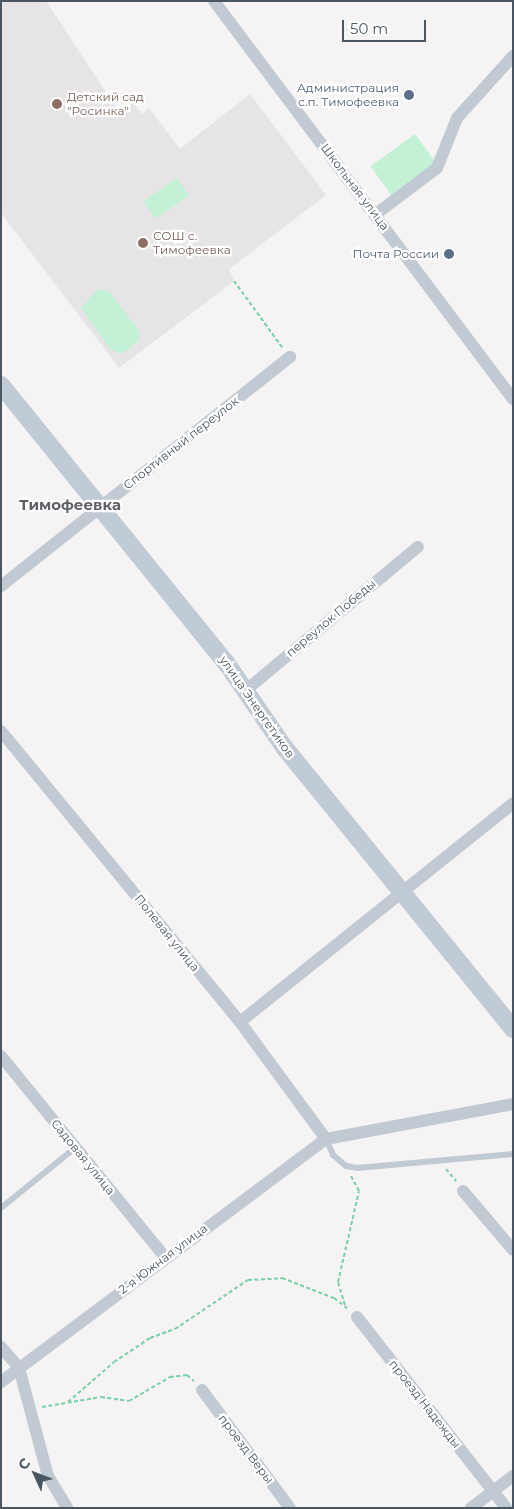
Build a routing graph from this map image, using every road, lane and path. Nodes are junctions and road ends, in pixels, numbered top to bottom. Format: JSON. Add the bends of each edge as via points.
{"nodes":[{"id":1,"x":214,"y":1,"type":"edge"},
{"id":2,"x":513,"y":56,"type":"edge"},
{"id":3,"x":376,"y":214,"type":"junction"},
{"id":4,"x":234,"y":281,"type":"dead end"},
{"id":5,"x":290,"y":357,"type":"joint"},
{"id":6,"x":1,"y":385,"type":"edge"},
{"id":7,"x":513,"y":399,"type":"edge"},
{"id":8,"x":100,"y":507,"type":"junction"},
{"id":9,"x":418,"y":547,"type":"dead end"},
{"id":10,"x":1,"y":586,"type":"edge"},
{"id":11,"x":245,"y":691,"type":"junction"},
{"id":12,"x":1,"y":731,"type":"edge"},
{"id":13,"x":513,"y":803,"type":"edge"},
{"id":14,"x":400,"y":890,"type":"junction"},
{"id":15,"x":240,"y":1022,"type":"junction"},
{"id":16,"x":513,"y":1029,"type":"edge"},
{"id":17,"x":1,"y":1056,"type":"edge"},
{"id":18,"x":513,"y":1104,"type":"edge"},
{"id":19,"x":326,"y":1138,"type":"junction"},
{"id":20,"x":76,"y":1147,"type":"junction"},
{"id":21,"x":513,"y":1154,"type":"edge"},
{"id":22,"x":437,"y":1158,"type":"junction"},
{"id":23,"x":346,"y":1166,"type":"junction"},
{"id":24,"x":464,"y":1191,"type":"joint"},
{"id":25,"x":1,"y":1208,"type":"edge"},
{"id":26,"x":513,"y":1250,"type":"edge"},
{"id":27,"x":165,"y":1257,"type":"junction"},
{"id":28,"x":352,"y":1313,"type":"junction"},
{"id":29,"x":1,"y":1347,"type":"edge"},
{"id":30,"x":19,"y":1368,"type":"junction"},
{"id":31,"x":1,"y":1382,"type":"edge"},
{"id":32,"x":202,"y":1390,"type":"joint"},
{"id":33,"x":26,"y":1402,"type":"junction"},
{"id":34,"x":68,"y":1402,"type":"junction"},
{"id":35,"x":513,"y":1476,"type":"edge"},
{"id":36,"x":493,"y":1491,"type":"junction"},
{"id":37,"x":67,"y":1508,"type":"edge"},
{"id":38,"x":290,"y":1508,"type":"edge"},
{"id":39,"x":471,"y":1508,"type":"edge"},
{"id":40,"x":506,"y":1508,"type":"edge"}],
"edges":[{"from":1,"to":3,"type":"street","name":"Школьная улица"},
{"from":2,"to":3,"type":"street","via":[[457,118],[437,168]]},
{"from":3,"to":7,"type":"street","name":"Школьная улица"},
{"from":4,"to":5,"type":"path"},
{"from":5,"to":8,"type":"street","name":"Спортивный переулок"},
{"from":6,"to":8,"type":"street","name":"улица Энергетиков"},
{"from":8,"to":10,"type":"street","name":"Спортивный переулок"},
{"from":8,"to":11,"type":"street","name":"улица Энергетиков"},
{"from":9,"to":11,"type":"street","name":"переулок Победы"},
{"from":11,"to":14,"type":"street","name":"улица Энергетиков","via":[[284,747]]},
{"from":12,"to":15,"type":"street","name":"Полевая улица"},
{"from":13,"to":14,"type":"street"},
{"from":14,"to":15,"type":"street"},
{"from":14,"to":16,"type":"street","name":"улица Энергетиков"},
{"from":15,"to":19,"type":"street","name":"Полевая улица"},
{"from":17,"to":20,"type":"street","name":"Садовая улица"},
{"from":18,"to":19,"type":"street"},
{"from":19,"to":23,"type":"lane","via":[[333,1155]]},
{"from":19,"to":27,"type":"street","name":"2-я Южная улица"},
{"from":20,"to":25,"type":"lane"},
{"from":20,"to":27,"type":"street","name":"Садовая улица"},
{"from":21,"to":22,"type":"lane"},
{"from":22,"to":23,"type":"lane","via":[[370,1168]]},
{"from":22,"to":24,"type":"path"},
{"from":23,"to":28,"type":"path","via":[[359,1191],[338,1282]]},
{"from":24,"to":26,"type":"street"},
{"from":27,"to":30,"type":"street","name":"2-я Южная улица"},
{"from":28,"to":34,"type":"path","via":[[334,1298],[282,1278],[248,1280],[176,1329],[150,1338],[114,1362]]},
{"from":28,"to":36,"type":"street","name":"проезд Надежды"},
{"from":29,"to":30,"type":"street"},
{"from":30,"to":31,"type":"street","name":"2-я Южная улица"},
{"from":30,"to":33,"type":"street"},
{"from":32,"to":34,"type":"path","via":[[187,1375],[179,1375],[129,1401],[101,1397]]},
{"from":32,"to":38,"type":"street","name":"проезд Веры"},
{"from":33,"to":34,"type":"path","via":[[43,1408]]},
{"from":33,"to":37,"type":"street","via":[[48,1476]]},
{"from":35,"to":36,"type":"street"},
{"from":36,"to":39,"type":"street"},
{"from":36,"to":40,"type":"street","name":"проезд Надежды"}]}
